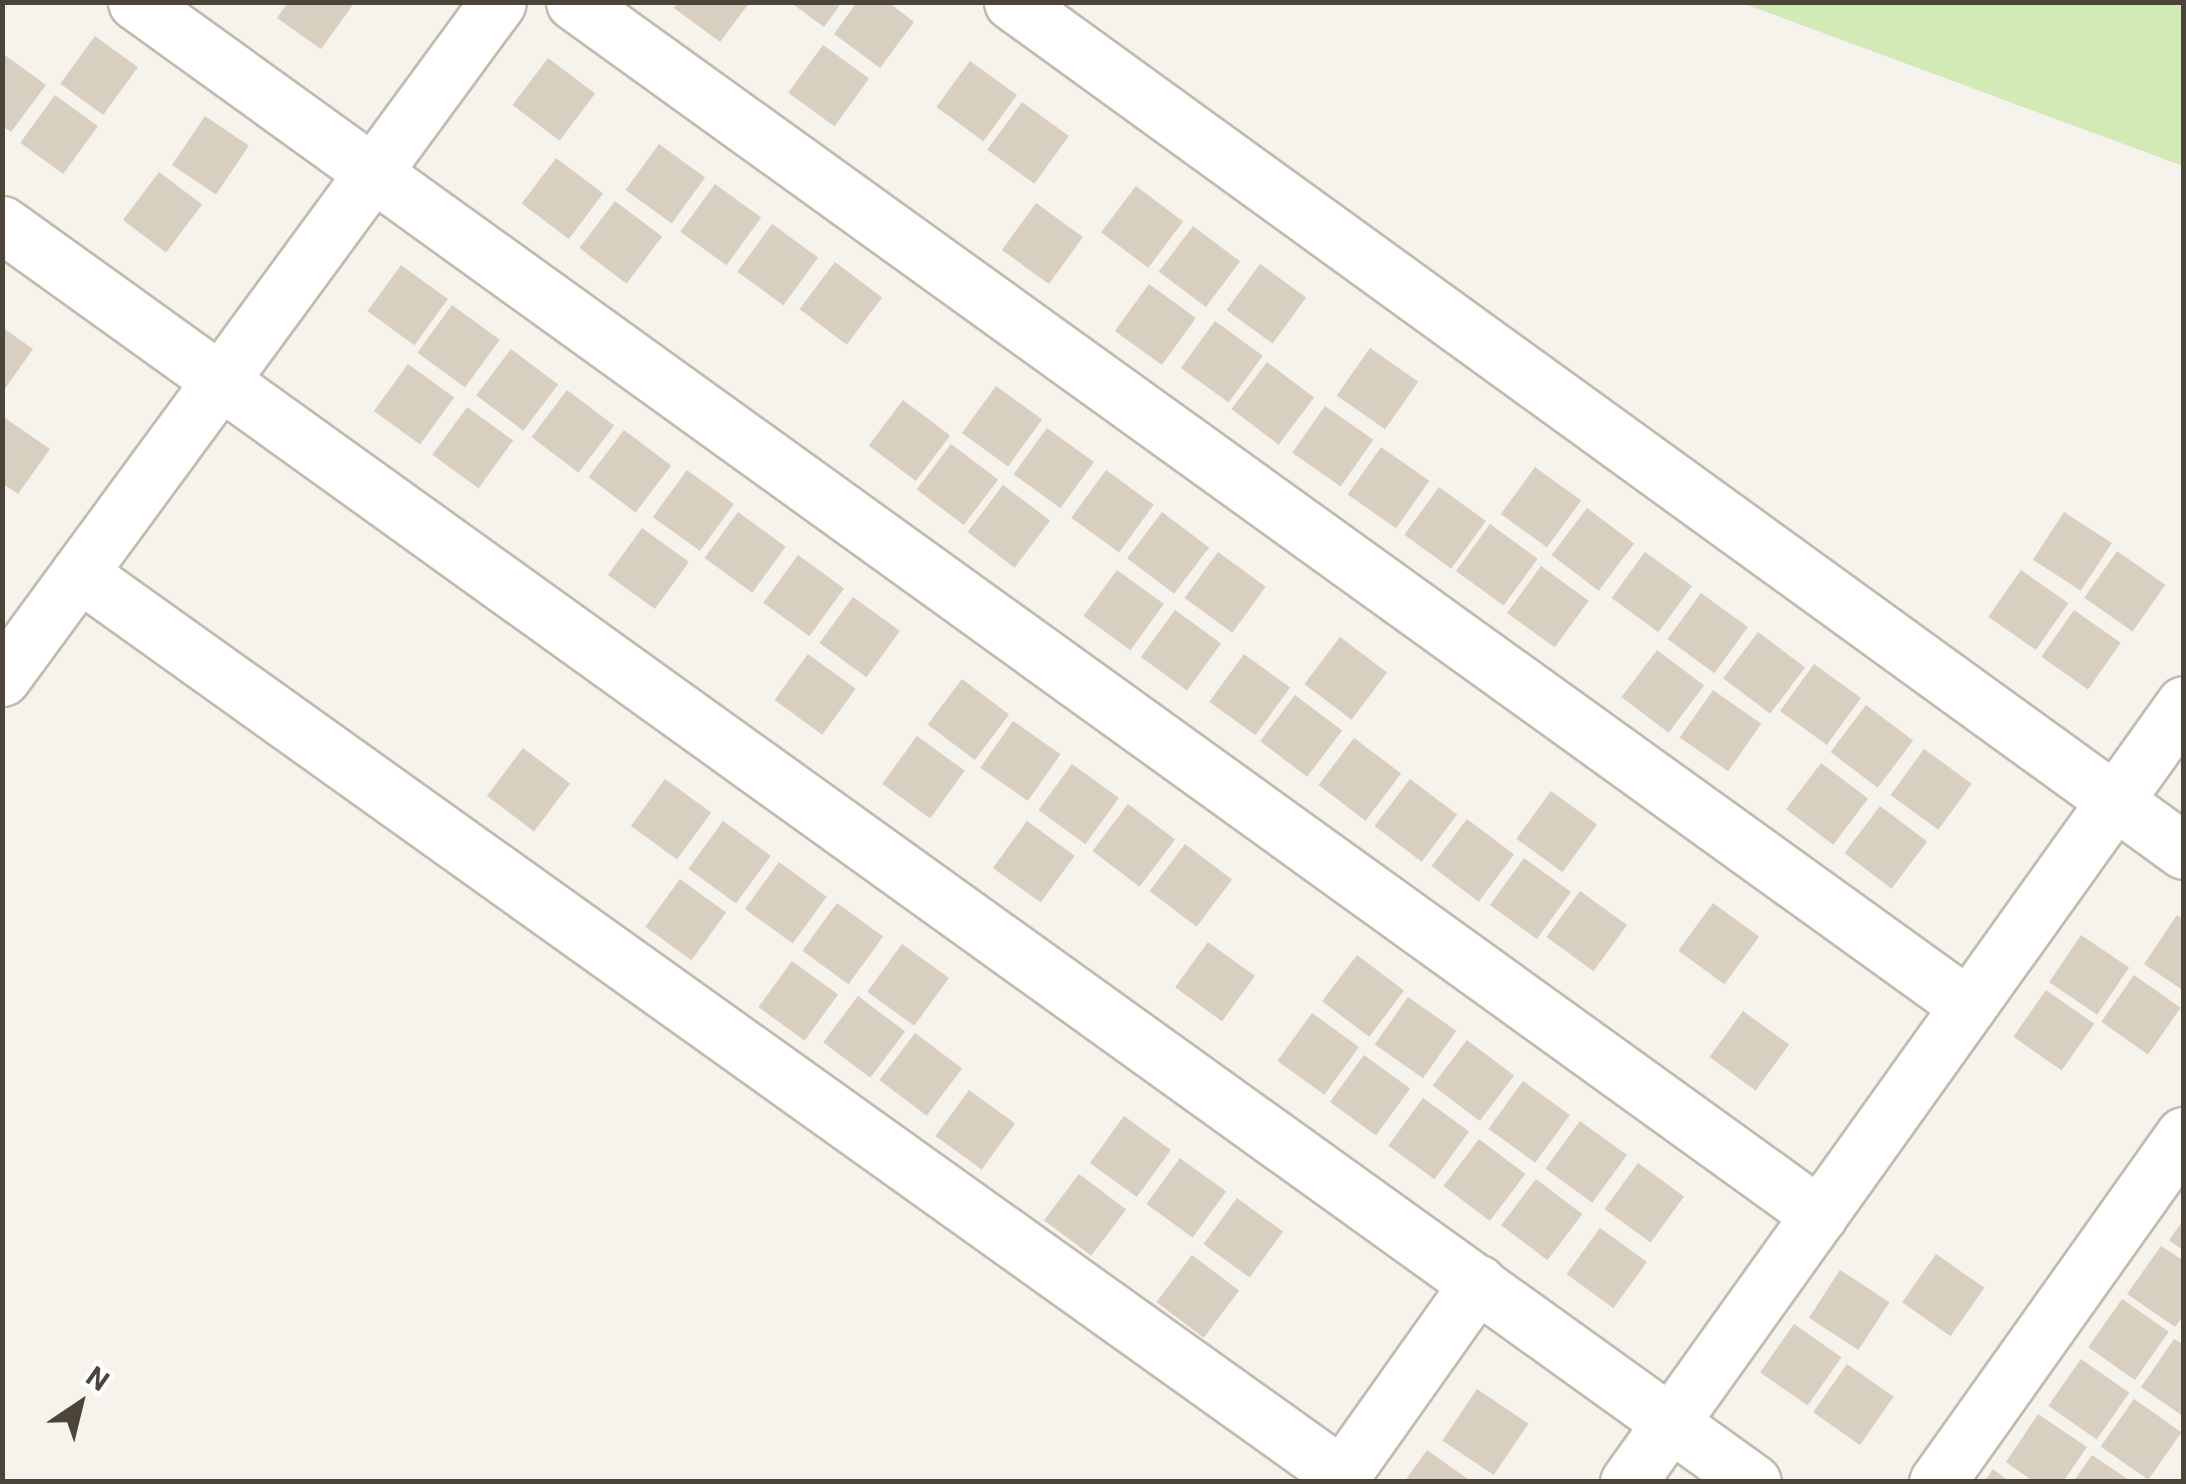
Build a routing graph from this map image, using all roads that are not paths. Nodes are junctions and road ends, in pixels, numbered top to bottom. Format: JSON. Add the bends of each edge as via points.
{"nodes":[{"id":1,"x":136,"y":2,"type":"edge"},
{"id":2,"x":498,"y":2,"type":"edge"},
{"id":3,"x":574,"y":2,"type":"edge"},
{"id":4,"x":1012,"y":2,"type":"edge"},
{"id":5,"x":372,"y":173,"type":"junction"},
{"id":6,"x":2,"y":224,"type":"edge"},
{"id":7,"x":222,"y":380,"type":"junction"},
{"id":8,"x":79,"y":574,"type":"junction"},
{"id":9,"x":2,"y":678,"type":"edge"},
{"id":10,"x":2184,"y":704,"type":"edge"},
{"id":11,"x":2114,"y":801,"type":"junction"},
{"id":12,"x":2184,"y":851,"type":"edge"},
{"id":13,"x":1968,"y":1006,"type":"junction"},
{"id":14,"x":2184,"y":1135,"type":"edge"},
{"id":15,"x":1819,"y":1215,"type":"junction"},
{"id":16,"x":1478,"y":1283,"type":"junction"},
{"id":17,"x":1670,"y":1422,"type":"junction"},
{"id":18,"x":1339,"y":1479,"type":"edge"},
{"id":19,"x":1628,"y":1482,"type":"edge"},
{"id":20,"x":1754,"y":1482,"type":"edge"},
{"id":21,"x":1937,"y":1482,"type":"edge"}],
"edges":[{"from":1,"to":5,"type":"street"},
{"from":2,"to":5,"type":"street"},
{"from":3,"to":13,"type":"street"},
{"from":4,"to":11,"type":"street"},
{"from":5,"to":7,"type":"street"},
{"from":5,"to":15,"type":"street"},
{"from":6,"to":7,"type":"street"},
{"from":7,"to":8,"type":"street"},
{"from":7,"to":16,"type":"street"},
{"from":8,"to":9,"type":"street"},
{"from":8,"to":18,"type":"street"},
{"from":10,"to":11,"type":"street"},
{"from":11,"to":12,"type":"street"},
{"from":11,"to":13,"type":"street"},
{"from":13,"to":15,"type":"street"},
{"from":14,"to":21,"type":"street"},
{"from":15,"to":17,"type":"street"},
{"from":16,"to":17,"type":"street"},
{"from":16,"to":18,"type":"street"},
{"from":17,"to":19,"type":"street"},
{"from":17,"to":20,"type":"street"}]}
